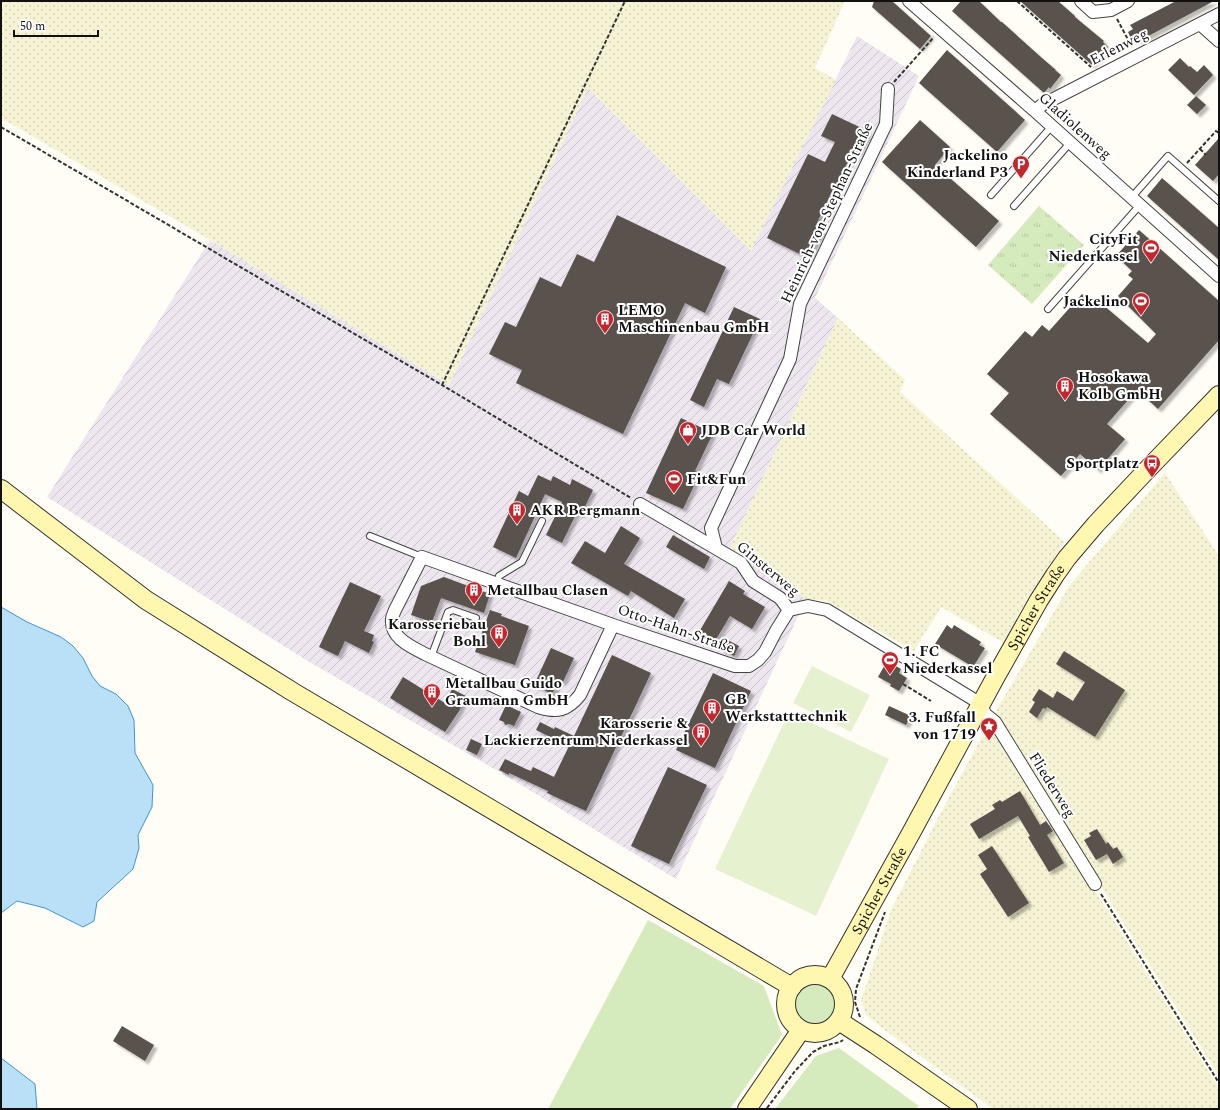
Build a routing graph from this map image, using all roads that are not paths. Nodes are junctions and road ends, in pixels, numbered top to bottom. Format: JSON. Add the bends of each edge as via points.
{"nodes":[{"id":1,"x":909,"y":1,"type":"edge"},
{"id":2,"x":1081,"y":1,"type":"edge"},
{"id":3,"x":1128,"y":1,"type":"edge"},
{"id":4,"x":1219,"y":14,"type":"edge"},
{"id":5,"x":1200,"y":24,"type":"junction"},
{"id":6,"x":1219,"y":41,"type":"edge"},
{"id":7,"x":888,"y":88,"type":"road end"},
{"id":8,"x":1035,"y":111,"type":"junction"},
{"id":9,"x":1052,"y":126,"type":"junction"},
{"id":10,"x":1070,"y":143,"type":"junction"},
{"id":11,"x":990,"y":195,"type":"dead end"},
{"id":12,"x":1135,"y":201,"type":"junction"},
{"id":13,"x":1219,"y":202,"type":"edge"},
{"id":14,"x":1014,"y":206,"type":"dead end"},
{"id":15,"x":1219,"y":276,"type":"edge"},
{"id":16,"x":1048,"y":309,"type":"dead end"},
{"id":17,"x":1217,"y":400,"type":"edge"},
{"id":18,"x":1,"y":489,"type":"edge"},
{"id":19,"x":640,"y":504,"type":"road end"},
{"id":20,"x":542,"y":521,"type":"dead end"},
{"id":21,"x":370,"y":536,"type":"dead end"},
{"id":22,"x":716,"y":548,"type":"junction"},
{"id":23,"x":422,"y":557,"type":"junction"},
{"id":24,"x":497,"y":583,"type":"junction"},
{"id":25,"x":789,"y":610,"type":"junction"},
{"id":26,"x":476,"y":618,"type":"dead end"},
{"id":27,"x":613,"y":624,"type":"junction"},
{"id":28,"x":431,"y":657,"type":"junction"},
{"id":29,"x":981,"y":704,"type":"junction"},
{"id":30,"x":1095,"y":884,"type":"road end"},
{"id":31,"x":830,"y":979,"type":"junction"},
{"id":32,"x":792,"y":987,"type":"junction"},
{"id":33,"x":846,"y":1025,"type":"junction"},
{"id":34,"x":801,"y":1030,"type":"junction"},
{"id":35,"x":747,"y":1109,"type":"edge"},
{"id":36,"x":968,"y":1109,"type":"edge"}],
"edges":[{"from":1,"to":8,"type":"street","name":"Gladiolenweg"},
{"from":2,"to":3,"type":"street","via":[[1093,12],[1112,10]]},
{"from":4,"to":5,"type":"street","name":"Erlenweg"},
{"from":5,"to":6,"type":"street"},
{"from":5,"to":8,"type":"street","name":"Erlenweg","via":[[1042,105]]},
{"from":7,"to":22,"type":"street","name":"Heinrich-von-Stephan-Straße","via":[[886,124],[800,304],[790,359],[711,528]]},
{"from":8,"to":9,"type":"street","name":"Gladiolenweg"},
{"from":9,"to":10,"type":"street","name":"Gladiolenweg"},
{"from":9,"to":11,"type":"lane"},
{"from":10,"to":12,"type":"street","name":"Gladiolenweg"},
{"from":10,"to":14,"type":"lane"},
{"from":12,"to":13,"type":"lane","via":[[1168,156]]},
{"from":12,"to":15,"type":"street","name":"Gladiolenweg"},
{"from":12,"to":16,"type":"lane"},
{"from":17,"to":29,"type":"main road","name":"Spicher Straße","via":[[1144,472],[1067,558],[1039,600]]},
{"from":18,"to":32,"type":"main road","via":[[146,600],[293,692]]},
{"from":19,"to":22,"type":"street","name":"Ginsterweg"},
{"from":20,"to":24,"type":"lane","via":[[522,562],[499,576]]},
{"from":21,"to":23,"type":"lane","name":"Otto-Hahn-Straße"},
{"from":22,"to":25,"type":"street","name":"Ginsterweg","via":[[741,563],[753,581],[780,598]]},
{"from":23,"to":24,"type":"street","name":"Otto-Hahn-Straße"},
{"from":23,"to":28,"type":"street","via":[[395,610],[392,626],[398,638]]},
{"from":24,"to":27,"type":"street","name":"Otto-Hahn-Straße"},
{"from":25,"to":27,"type":"street","name":"Otto-Hahn-Straße","via":[[765,652],[749,666],[735,666]]},
{"from":25,"to":29,"type":"street","name":"Ginsterweg","via":[[808,606],[827,610]]},
{"from":26,"to":28,"type":"lane","via":[[453,610],[448,612]]},
{"from":27,"to":28,"type":"street","via":[[580,695],[573,704],[563,710],[552,711],[538,707]]},
{"from":29,"to":30,"type":"street","name":"Fliederweg","via":[[986,714],[995,722]]},
{"from":29,"to":31,"type":"main road","name":"Spicher Straße"},
{"from":31,"to":32,"type":"main road","via":[[809,976]]},
{"from":31,"to":33,"type":"main road","via":[[838,985],[842,993]]},
{"from":32,"to":34,"type":"main road","via":[[787,996],[788,1016]]},
{"from":33,"to":34,"type":"main road","via":[[818,1034]]},
{"from":33,"to":36,"type":"main road"},
{"from":34,"to":35,"type":"main road"}]}
